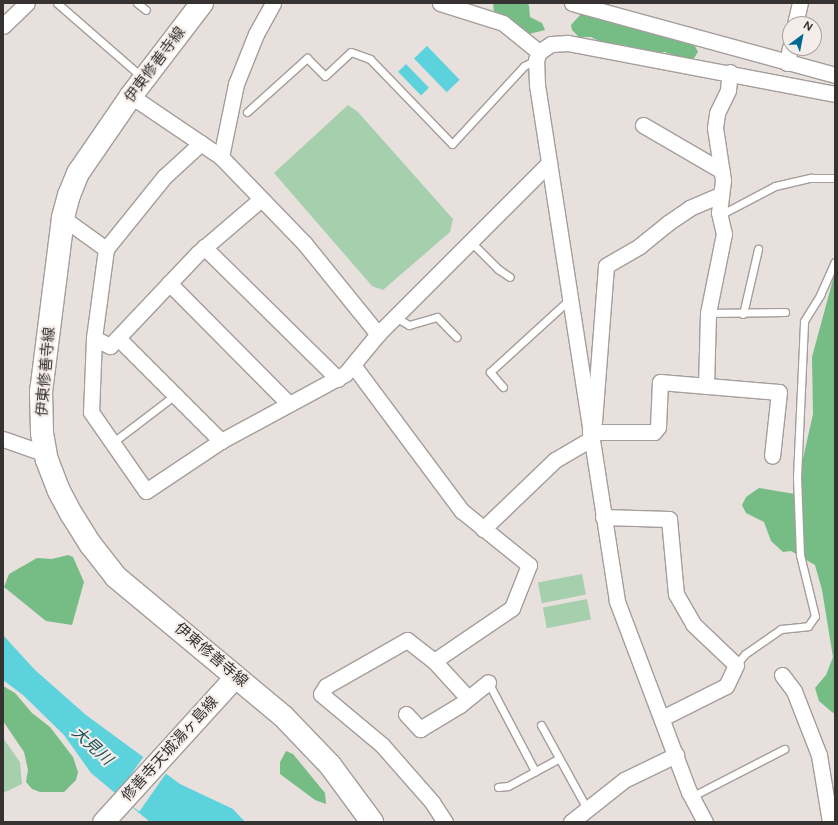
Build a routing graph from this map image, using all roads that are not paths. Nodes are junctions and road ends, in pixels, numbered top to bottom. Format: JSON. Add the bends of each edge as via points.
{"nodes":[{"id":1,"x":27,"y":3,"type":"edge"},
{"id":2,"x":57,"y":3,"type":"edge"},
{"id":3,"x":137,"y":3,"type":"edge"},
{"id":4,"x":202,"y":3,"type":"edge"},
{"id":5,"x":273,"y":3,"type":"edge"},
{"id":6,"x":440,"y":3,"type":"edge"},
{"id":7,"x":572,"y":3,"type":"edge"},
{"id":8,"x":800,"y":3,"type":"edge"},
{"id":9,"x":146,"y":10,"type":"dead end"},
{"id":10,"x":797,"y":16,"type":"edge"},
{"id":11,"x":3,"y":26,"type":"edge"},
{"id":12,"x":537,"y":56,"type":"junction"},
{"id":13,"x":788,"y":56,"type":"edge"},
{"id":14,"x":787,"y":63,"type":"junction"},
{"id":15,"x":730,"y":72,"type":"junction"},
{"id":16,"x":835,"y":75,"type":"edge"},
{"id":17,"x":138,"y":87,"type":"junction"},
{"id":18,"x":835,"y":94,"type":"edge"},
{"id":19,"x":247,"y":112,"type":"dead end"},
{"id":20,"x":643,"y":125,"type":"dead end"},
{"id":21,"x":201,"y":143,"type":"junction"},
{"id":22,"x":221,"y":157,"type":"junction"},
{"id":23,"x":549,"y":163,"type":"junction"},
{"id":24,"x":722,"y":171,"type":"junction"},
{"id":25,"x":835,"y":178,"type":"edge"},
{"id":26,"x":720,"y":195,"type":"junction"},
{"id":27,"x":261,"y":199,"type":"junction"},
{"id":28,"x":63,"y":218,"type":"junction"},
{"id":29,"x":720,"y":219,"type":"junction"},
{"id":30,"x":470,"y":241,"type":"junction"},
{"id":31,"x":204,"y":247,"type":"junction"},
{"id":32,"x":106,"y":248,"type":"junction"},
{"id":33,"x":758,"y":249,"type":"dead end"},
{"id":34,"x":835,"y":262,"type":"edge"},
{"id":35,"x":510,"y":277,"type":"dead end"},
{"id":36,"x":170,"y":283,"type":"junction"},
{"id":37,"x":570,"y":298,"type":"junction"},
{"id":38,"x":705,"y":309,"type":"junction"},
{"id":39,"x":785,"y":312,"type":"dead end"},
{"id":40,"x":743,"y":314,"type":"junction"},
{"id":41,"x":394,"y":317,"type":"junction"},
{"id":42,"x":378,"y":334,"type":"junction"},
{"id":43,"x":456,"y":337,"type":"dead end"},
{"id":44,"x":94,"y":338,"type":"junction"},
{"id":45,"x":118,"y":338,"type":"junction"},
{"id":46,"x":353,"y":365,"type":"junction"},
{"id":47,"x":338,"y":379,"type":"junction"},
{"id":48,"x":706,"y":386,"type":"junction"},
{"id":49,"x":503,"y":387,"type":"dead end"},
{"id":50,"x":175,"y":395,"type":"junction"},
{"id":51,"x":288,"y":403,"type":"junction"},
{"id":52,"x":591,"y":435,"type":"junction"},
{"id":53,"x":3,"y":439,"type":"edge"},
{"id":54,"x":221,"y":441,"type":"junction"},
{"id":55,"x":112,"y":443,"type":"junction"},
{"id":56,"x":46,"y":454,"type":"junction"},
{"id":57,"x":772,"y":456,"type":"dead end"},
{"id":58,"x":604,"y":517,"type":"junction"},
{"id":59,"x":483,"y":529,"type":"junction"},
{"id":60,"x":434,"y":661,"type":"junction"},
{"id":61,"x":736,"y":665,"type":"junction"},
{"id":62,"x":782,"y":675,"type":"dead end"},
{"id":63,"x":236,"y":676,"type":"junction"},
{"id":64,"x":488,"y":682,"type":"joint"},
{"id":65,"x":467,"y":697,"type":"junction"},
{"id":66,"x":406,"y":714,"type":"dead end"},
{"id":67,"x":662,"y":718,"type":"junction"},
{"id":68,"x":542,"y":725,"type":"dead end"},
{"id":69,"x":784,"y":749,"type":"dead end"},
{"id":70,"x":676,"y":755,"type":"junction"},
{"id":71,"x":558,"y":759,"type":"junction"},
{"id":72,"x":535,"y":771,"type":"junction"},
{"id":73,"x":498,"y":787,"type":"dead end"},
{"id":74,"x":691,"y":796,"type":"junction"},
{"id":75,"x":586,"y":807,"type":"junction"},
{"id":76,"x":108,"y":817,"type":"edge"},
{"id":77,"x":372,"y":822,"type":"edge"},
{"id":78,"x":445,"y":822,"type":"edge"},
{"id":79,"x":571,"y":822,"type":"edge"},
{"id":80,"x":705,"y":822,"type":"edge"},
{"id":81,"x":830,"y":822,"type":"edge"}],
"edges":[{"from":1,"to":11,"type":"street"},
{"from":2,"to":17,"type":"lane"},
{"from":3,"to":9,"type":"lane"},
{"from":4,"to":17,"type":"main road","name":"伊東修善寺線"},
{"from":5,"to":22,"type":"street","via":[[256,34],[236,84]]},
{"from":6,"to":12,"type":"street","via":[[504,24]]},
{"from":7,"to":14,"type":"street"},
{"from":8,"to":10,"type":"street"},
{"from":12,"to":15,"type":"street","via":[[551,44],[568,43]]},
{"from":12,"to":19,"type":"lane","via":[[524,66],[452,144],[370,59],[351,52],[325,76],[307,58]]},
{"from":12,"to":23,"type":"street"},
{"from":13,"to":14,"type":"street"},
{"from":14,"to":16,"type":"street"},
{"from":15,"to":18,"type":"street"},
{"from":15,"to":24,"type":"street","via":[[728,90],[717,113],[715,128]]},
{"from":17,"to":21,"type":"street"},
{"from":17,"to":28,"type":"main road","name":"伊東修善寺線","via":[[78,173],[68,195]]},
{"from":20,"to":24,"type":"street"},
{"from":21,"to":22,"type":"street"},
{"from":21,"to":32,"type":"street","via":[[164,177]]},
{"from":22,"to":27,"type":"street"},
{"from":23,"to":30,"type":"street"},
{"from":23,"to":37,"type":"street"},
{"from":24,"to":26,"type":"street"},
{"from":25,"to":29,"type":"lane","via":[[811,178],[775,186]]},
{"from":26,"to":29,"type":"street"},
{"from":26,"to":52,"type":"street","via":[[690,208],[640,246],[606,266]]},
{"from":27,"to":31,"type":"street"},
{"from":27,"to":42,"type":"street","via":[[305,244]]},
{"from":28,"to":32,"type":"street"},
{"from":28,"to":56,"type":"main road","name":"伊東修善寺線","via":[[41,391],[42,433]]},
{"from":29,"to":38,"type":"street","via":[[724,246]]},
{"from":30,"to":35,"type":"lane","via":[[498,269]]},
{"from":30,"to":41,"type":"street"},
{"from":31,"to":36,"type":"street"},
{"from":31,"to":47,"type":"street"},
{"from":32,"to":44,"type":"street"},
{"from":33,"to":40,"type":"lane"},
{"from":34,"to":61,"type":"lane","via":[[820,295],[804,321],[797,477],[800,555],[815,616],[808,626],[781,629],[745,654]]},
{"from":36,"to":45,"type":"street"},
{"from":36,"to":51,"type":"street"},
{"from":37,"to":49,"type":"lane","via":[[490,372]]},
{"from":37,"to":52,"type":"street"},
{"from":38,"to":40,"type":"lane"},
{"from":38,"to":48,"type":"street"},
{"from":39,"to":40,"type":"lane"},
{"from":41,"to":42,"type":"street"},
{"from":41,"to":43,"type":"lane","via":[[409,325],[437,317]]},
{"from":42,"to":46,"type":"street"},
{"from":44,"to":45,"type":"street","via":[[110,346]]},
{"from":44,"to":55,"type":"street","via":[[91,412]]},
{"from":45,"to":50,"type":"street"},
{"from":46,"to":47,"type":"street"},
{"from":46,"to":59,"type":"street","via":[[439,482],[462,511]]},
{"from":47,"to":51,"type":"street"},
{"from":48,"to":52,"type":"street","via":[[660,382],[658,427],[654,432]]},
{"from":48,"to":57,"type":"street","via":[[779,392]]},
{"from":50,"to":54,"type":"street"},
{"from":50,"to":55,"type":"lane"},
{"from":51,"to":54,"type":"street"},
{"from":52,"to":58,"type":"street"},
{"from":52,"to":59,"type":"street","via":[[555,460]]},
{"from":53,"to":56,"type":"street"},
{"from":54,"to":55,"type":"street","via":[[146,491]]},
{"from":56,"to":63,"type":"main road","name":"伊東修善寺線","via":[[58,491],[91,545],[116,577]]},
{"from":58,"to":61,"type":"street","via":[[669,519],[676,594],[693,624]]},
{"from":58,"to":67,"type":"street","via":[[617,601]]},
{"from":59,"to":60,"type":"street","via":[[529,565],[512,608]]},
{"from":60,"to":65,"type":"street"},
{"from":60,"to":78,"type":"street","via":[[407,640],[326,686],[321,694],[382,745],[432,802]]},
{"from":61,"to":67,"type":"street","via":[[726,686]]},
{"from":62,"to":81,"type":"street","via":[[794,691],[819,755]]},
{"from":63,"to":76,"type":"main road","name":"修善寺天城湯ヶ島線"},
{"from":63,"to":77,"type":"main road","name":"伊東修善寺線","via":[[283,716],[330,765]]},
{"from":64,"to":65,"type":"street"},
{"from":64,"to":72,"type":"lane"},
{"from":65,"to":66,"type":"street","via":[[460,705],[420,730]]},
{"from":67,"to":70,"type":"street"},
{"from":68,"to":71,"type":"lane"},
{"from":69,"to":74,"type":"lane"},
{"from":70,"to":74,"type":"street"},
{"from":70,"to":75,"type":"street","via":[[624,780]]},
{"from":71,"to":72,"type":"lane"},
{"from":71,"to":75,"type":"lane"},
{"from":72,"to":73,"type":"lane","via":[[508,786]]},
{"from":74,"to":80,"type":"street"},
{"from":75,"to":79,"type":"street"}]}
